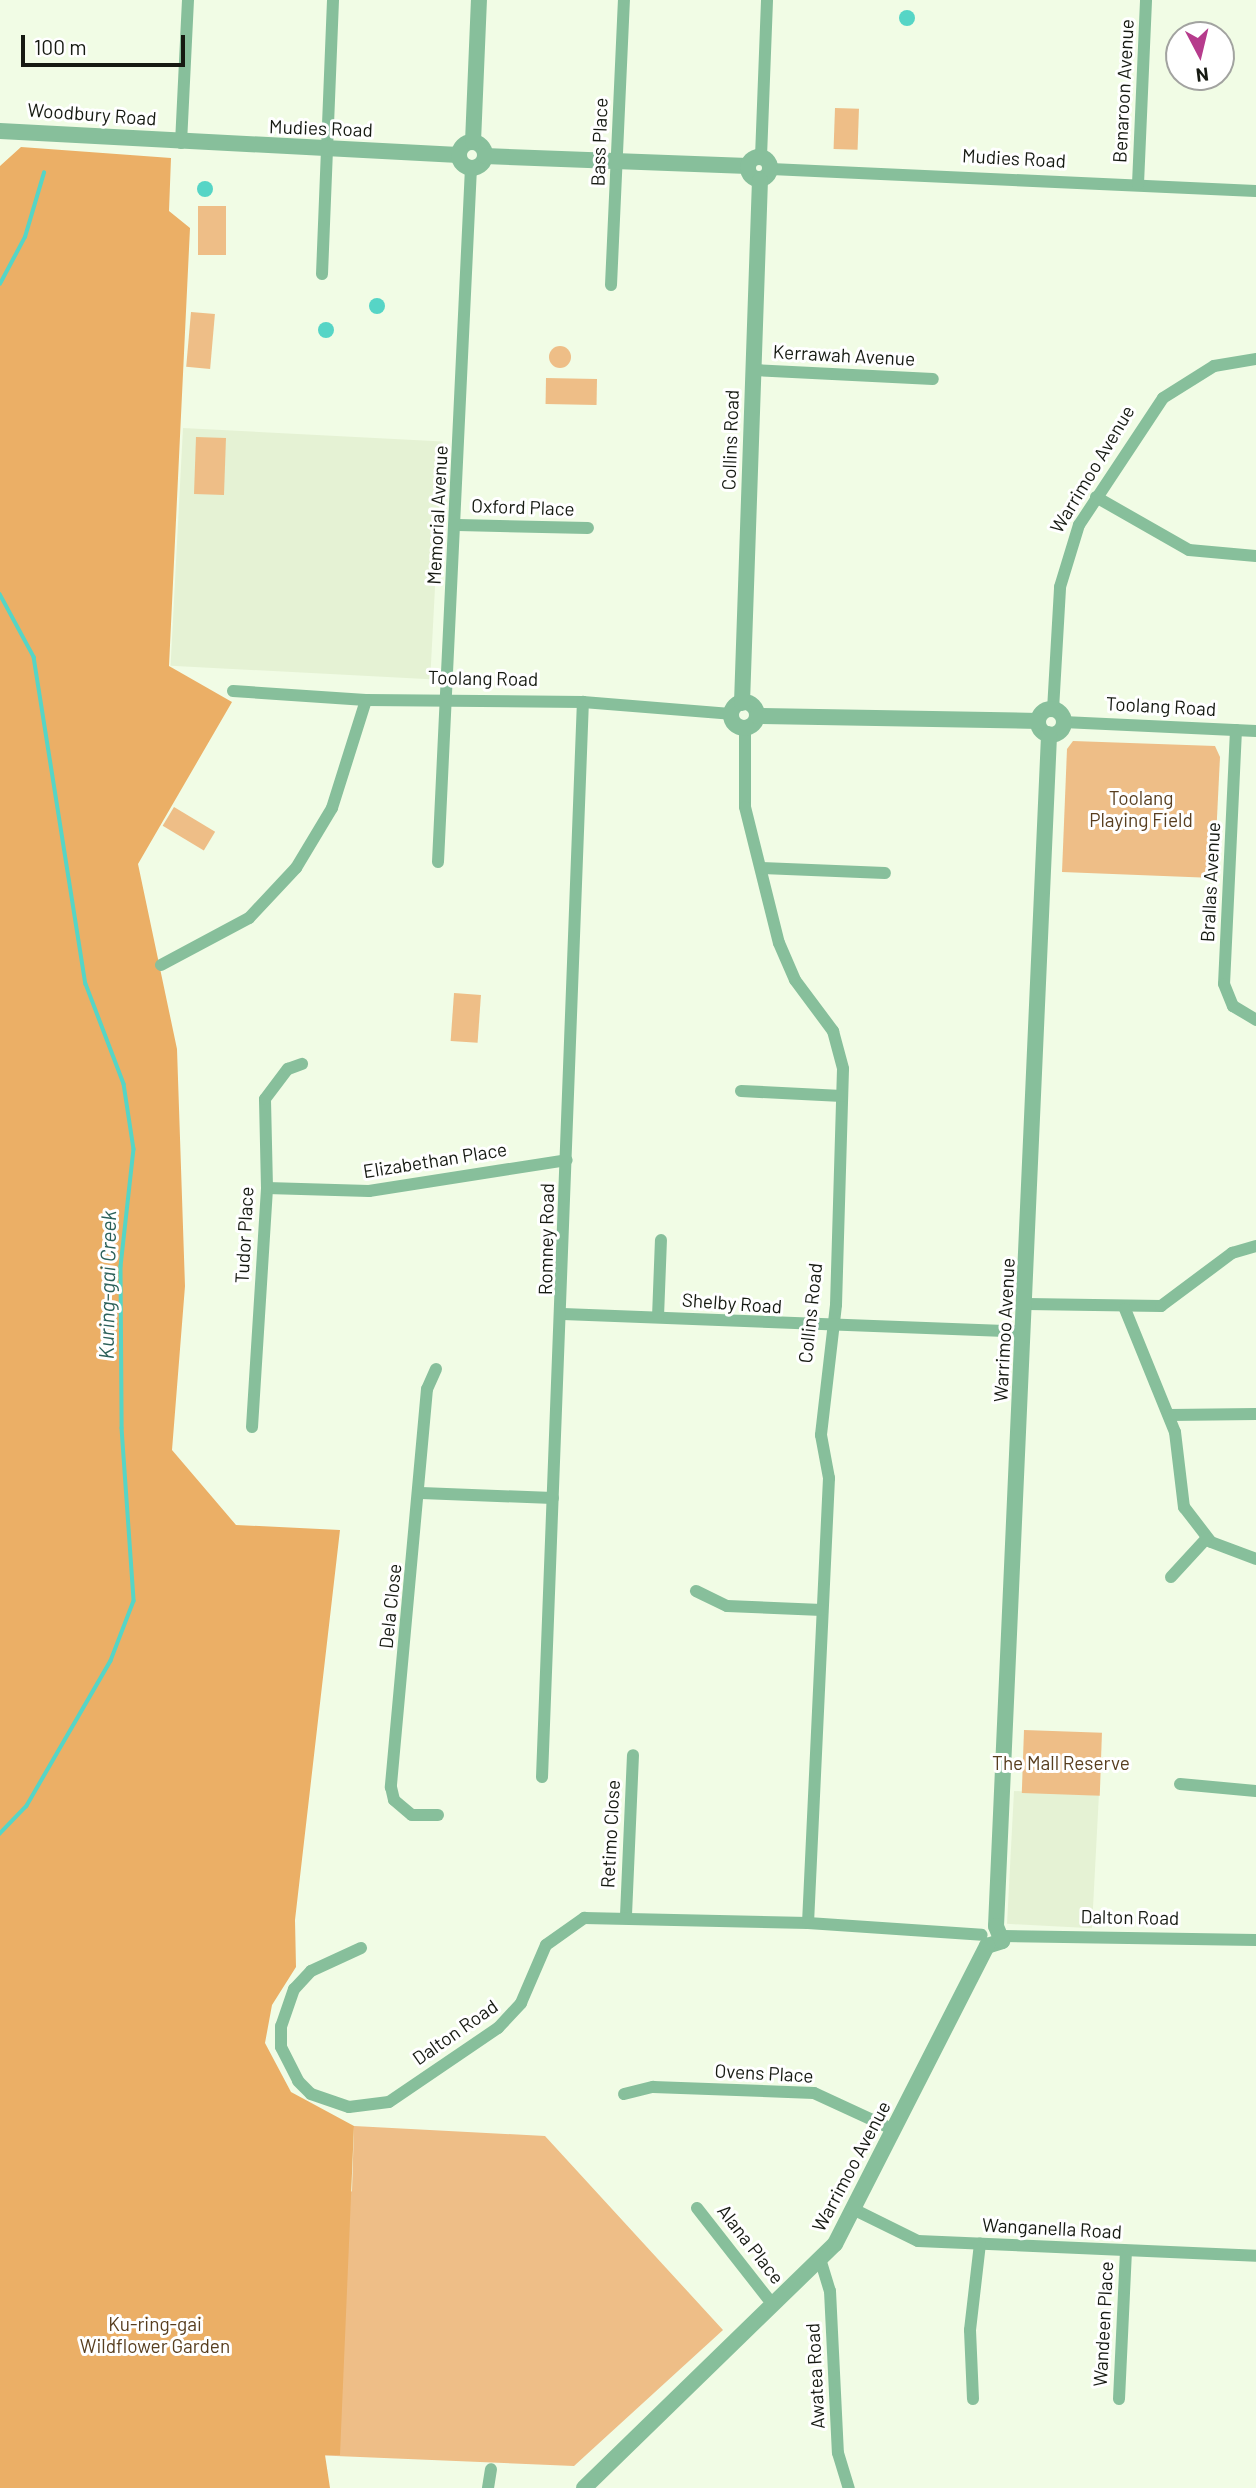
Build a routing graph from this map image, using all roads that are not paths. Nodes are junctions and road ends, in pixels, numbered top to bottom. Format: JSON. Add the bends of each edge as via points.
{"nodes":[{"id":1,"x":188,"y":0,"type":"edge"},
{"id":2,"x":333,"y":0,"type":"edge"},
{"id":3,"x":479,"y":0,"type":"edge"},
{"id":4,"x":624,"y":0,"type":"edge"},
{"id":5,"x":767,"y":0,"type":"edge"},
{"id":6,"x":1146,"y":0,"type":"edge"},
{"id":7,"x":0,"y":131,"type":"edge"},
{"id":8,"x":473,"y":142,"type":"junction"},
{"id":9,"x":181,"y":143,"type":"junction"},
{"id":10,"x":326,"y":150,"type":"junction"},
{"id":11,"x":458,"y":155,"type":"junction"},
{"id":12,"x":485,"y":156,"type":"junction"},
{"id":13,"x":618,"y":162,"type":"junction"},
{"id":14,"x":760,"y":168,"type":"junction"},
{"id":15,"x":471,"y":169,"type":"junction"},
{"id":16,"x":1138,"y":184,"type":"junction"},
{"id":17,"x":1256,"y":191,"type":"edge"},
{"id":18,"x":321,"y":274,"type":"dead end"},
{"id":19,"x":611,"y":285,"type":"dead end"},
{"id":20,"x":1256,"y":359,"type":"edge"},
{"id":21,"x":754,"y":370,"type":"junction"},
{"id":22,"x":933,"y":379,"type":"dead end"},
{"id":23,"x":1096,"y":497,"type":"junction"},
{"id":24,"x":458,"y":525,"type":"junction"},
{"id":25,"x":588,"y":528,"type":"dead end"},
{"id":26,"x":1256,"y":556,"type":"edge"},
{"id":27,"x":233,"y":691,"type":"dead end"},
{"id":28,"x":446,"y":699,"type":"junction"},
{"id":29,"x":366,"y":700,"type":"junction"},
{"id":30,"x":583,"y":702,"type":"junction"},
{"id":31,"x":737,"y":708,"type":"junction"},
{"id":32,"x":757,"y":716,"type":"junction"},
{"id":33,"x":1058,"y":716,"type":"junction"},
{"id":34,"x":1038,"y":722,"type":"junction"},
{"id":35,"x":745,"y":728,"type":"junction"},
{"id":36,"x":1236,"y":730,"type":"junction"},
{"id":37,"x":1256,"y":731,"type":"edge"},
{"id":38,"x":1049,"y":734,"type":"junction"},
{"id":39,"x":438,"y":862,"type":"dead end"},
{"id":40,"x":761,"y":868,"type":"junction"},
{"id":41,"x":885,"y":873,"type":"dead end"},
{"id":42,"x":161,"y":965,"type":"dead end"},
{"id":43,"x":1256,"y":1020,"type":"edge"},
{"id":44,"x":302,"y":1064,"type":"dead end"},
{"id":45,"x":741,"y":1091,"type":"dead end"},
{"id":46,"x":842,"y":1096,"type":"junction"},
{"id":47,"x":567,"y":1160,"type":"junction"},
{"id":48,"x":267,"y":1188,"type":"junction"},
{"id":49,"x":661,"y":1240,"type":"dead end"},
{"id":50,"x":1256,"y":1246,"type":"edge"},
{"id":51,"x":1027,"y":1304,"type":"junction"},
{"id":52,"x":1125,"y":1308,"type":"junction"},
{"id":53,"x":563,"y":1314,"type":"junction"},
{"id":54,"x":658,"y":1317,"type":"junction"},
{"id":55,"x":831,"y":1328,"type":"junction"},
{"id":56,"x":1024,"y":1332,"type":"junction"},
{"id":57,"x":436,"y":1369,"type":"dead end"},
{"id":58,"x":1256,"y":1414,"type":"edge"},
{"id":59,"x":1170,"y":1415,"type":"junction"},
{"id":60,"x":252,"y":1427,"type":"dead end"},
{"id":61,"x":421,"y":1493,"type":"junction"},
{"id":62,"x":553,"y":1498,"type":"junction"},
{"id":63,"x":1206,"y":1539,"type":"junction"},
{"id":64,"x":1256,"y":1559,"type":"edge"},
{"id":65,"x":1171,"y":1577,"type":"dead end"},
{"id":66,"x":696,"y":1591,"type":"dead end"},
{"id":67,"x":822,"y":1610,"type":"junction"},
{"id":68,"x":633,"y":1755,"type":"dead end"},
{"id":69,"x":542,"y":1777,"type":"dead end"},
{"id":70,"x":1180,"y":1784,"type":"dead end"},
{"id":71,"x":1256,"y":1791,"type":"edge"},
{"id":72,"x":438,"y":1815,"type":"dead end"},
{"id":73,"x":626,"y":1915,"type":"junction"},
{"id":74,"x":808,"y":1923,"type":"junction"},
{"id":75,"x":992,"y":1936,"type":"junction"},
{"id":76,"x":1256,"y":1940,"type":"edge"},
{"id":77,"x":361,"y":1948,"type":"dead end"},
{"id":78,"x":624,"y":2094,"type":"dead end"},
{"id":79,"x":894,"y":2130,"type":"junction"},
{"id":80,"x":697,"y":2208,"type":"dead end"},
{"id":81,"x":853,"y":2209,"type":"junction"},
{"id":82,"x":980,"y":2244,"type":"junction"},
{"id":83,"x":1126,"y":2250,"type":"junction"},
{"id":84,"x":1256,"y":2256,"type":"edge"},
{"id":85,"x":821,"y":2262,"type":"junction"},
{"id":86,"x":773,"y":2305,"type":"junction"},
{"id":87,"x":973,"y":2399,"type":"dead end"},
{"id":88,"x":1119,"y":2399,"type":"dead end"},
{"id":89,"x":491,"y":2469,"type":"dead end"},
{"id":90,"x":488,"y":2488,"type":"edge"},
{"id":91,"x":584,"y":2488,"type":"edge"},
{"id":92,"x":849,"y":2488,"type":"edge"}],
"edges":[{"from":1,"to":9,"type":"street"},
{"from":2,"to":10,"type":"street"},
{"from":3,"to":8,"type":"street"},
{"from":4,"to":13,"type":"street","name":"Bass Place"},
{"from":5,"to":14,"type":"street","name":"Collins Road"},
{"from":6,"to":16,"type":"street","name":"Benaroon Avenue"},
{"from":7,"to":9,"type":"street","name":"Woodbury Road"},
{"from":8,"to":11,"type":"street"},
{"from":8,"to":12,"type":"street"},
{"from":9,"to":10,"type":"street","name":"Mudies Road"},
{"from":10,"to":11,"type":"street","name":"Mudies Road"},
{"from":10,"to":18,"type":"street"},
{"from":11,"to":15,"type":"street"},
{"from":12,"to":13,"type":"street","name":"Mudies Road"},
{"from":12,"to":15,"type":"street"},
{"from":13,"to":14,"type":"street","name":"Mudies Road"},
{"from":13,"to":19,"type":"street","name":"Bass Place"},
{"from":14,"to":16,"type":"street","name":"Mudies Road"},
{"from":14,"to":21,"type":"street","name":"Collins Road"},
{"from":15,"to":24,"type":"street","name":"Memorial Avenue"},
{"from":16,"to":17,"type":"street","name":"Mudies Road"},
{"from":20,"to":23,"type":"street","name":"Warrimoo Avenue","via":[[1214,366],[1163,398]]},
{"from":21,"to":22,"type":"street","name":"Kerrawah Avenue"},
{"from":21,"to":31,"type":"street","name":"Collins Road"},
{"from":23,"to":26,"type":"street","via":[[1189,550]]},
{"from":23,"to":33,"type":"street","name":"Warrimoo Avenue","via":[[1064,565]]},
{"from":24,"to":25,"type":"street","name":"Oxford Place"},
{"from":24,"to":28,"type":"street","name":"Memorial Avenue"},
{"from":27,"to":29,"type":"street","name":"Toolang Road"},
{"from":28,"to":29,"type":"street","name":"Toolang Road"},
{"from":28,"to":30,"type":"street","name":"Toolang Road"},
{"from":28,"to":39,"type":"street","name":"Memorial Avenue"},
{"from":29,"to":42,"type":"street","via":[[332,808],[296,868],[249,918]]},
{"from":30,"to":31,"type":"street","name":"Toolang Road"},
{"from":30,"to":47,"type":"street","name":"Romney Road"},
{"from":31,"to":32,"type":"street"},
{"from":31,"to":35,"type":"street"},
{"from":32,"to":34,"type":"street"},
{"from":32,"to":35,"type":"street"},
{"from":33,"to":34,"type":"street"},
{"from":33,"to":36,"type":"street","name":"Toolang Road"},
{"from":33,"to":38,"type":"street"},
{"from":34,"to":38,"type":"street"},
{"from":35,"to":40,"type":"street","name":"Collins Road","via":[[745,807]]},
{"from":36,"to":37,"type":"street","name":"Toolang Road"},
{"from":36,"to":43,"type":"street","name":"Brallas Avenue","via":[[1224,984],[1233,1006]]},
{"from":38,"to":51,"type":"street","name":"Warrimoo Avenue"},
{"from":40,"to":41,"type":"street"},
{"from":40,"to":46,"type":"street","name":"Collins Road","via":[[784,961],[833,1031]]},
{"from":44,"to":48,"type":"street","name":"Tudor Place","via":[[288,1069],[265,1099]]},
{"from":45,"to":46,"type":"street"},
{"from":46,"to":55,"type":"street","name":"Collins Road"},
{"from":47,"to":48,"type":"street","name":"Elizabethan Place","via":[[369,1191]]},
{"from":47,"to":53,"type":"street","name":"Romney Road"},
{"from":48,"to":60,"type":"street","name":"Tudor Place"},
{"from":49,"to":54,"type":"street"},
{"from":50,"to":52,"type":"street","via":[[1232,1253],[1161,1306]]},
{"from":51,"to":52,"type":"street"},
{"from":51,"to":56,"type":"street","name":"Warrimoo Avenue"},
{"from":52,"to":59,"type":"street"},
{"from":53,"to":54,"type":"street","name":"Shelby Road"},
{"from":53,"to":62,"type":"street","name":"Romney Road"},
{"from":54,"to":55,"type":"street","name":"Shelby Road"},
{"from":55,"to":56,"type":"street","name":"Shelby Road"},
{"from":55,"to":67,"type":"street","name":"Collins Road","via":[[821,1435],[829,1478]]},
{"from":56,"to":75,"type":"street","name":"Warrimoo Avenue"},
{"from":57,"to":61,"type":"street","name":"Dela Close","via":[[427,1389]]},
{"from":58,"to":59,"type":"street"},
{"from":59,"to":63,"type":"street","via":[[1184,1507]]},
{"from":61,"to":62,"type":"street"},
{"from":61,"to":72,"type":"street","name":"Dela Close","via":[[391,1787],[394,1800],[412,1815]]},
{"from":62,"to":69,"type":"street","name":"Romney Road"},
{"from":63,"to":64,"type":"street"},
{"from":63,"to":65,"type":"street"},
{"from":66,"to":67,"type":"street","via":[[726,1606]]},
{"from":67,"to":74,"type":"street","name":"Collins Road"},
{"from":68,"to":73,"type":"street","name":"Retimo Close"},
{"from":70,"to":71,"type":"street"},
{"from":73,"to":74,"type":"street","name":"Dalton Road"},
{"from":73,"to":77,"type":"street","name":"Dalton Road","via":[[584,1918],[559,1930],[512,2017],[389,2102],[349,2107],[311,2094],[298,2081],[281,2047],[281,2026],[293,1989],[311,1971]]},
{"from":74,"to":75,"type":"street","name":"Dalton Road"},
{"from":75,"to":76,"type":"street","name":"Dalton Road"},
{"from":75,"to":79,"type":"street","name":"Warrimoo Avenue"},
{"from":78,"to":79,"type":"street","name":"Ovens Place","via":[[653,2087],[814,2093]]},
{"from":79,"to":81,"type":"street","name":"Warrimoo Avenue"},
{"from":80,"to":86,"type":"street","name":"Alana Place"},
{"from":81,"to":82,"type":"street","name":"Wanganella Road","via":[[918,2241]]},
{"from":81,"to":85,"type":"street","name":"Warrimoo Avenue"},
{"from":82,"to":83,"type":"street","name":"Wanganella Road"},
{"from":82,"to":87,"type":"street","via":[[970,2330]]},
{"from":83,"to":84,"type":"street","name":"Wanganella Road"},
{"from":83,"to":88,"type":"street","name":"Wandeen Place"},
{"from":85,"to":86,"type":"street","name":"Warrimoo Avenue"},
{"from":85,"to":92,"type":"street","name":"Awatea Road","via":[[830,2291],[838,2453]]},
{"from":86,"to":91,"type":"street","name":"Warrimoo Avenue"},
{"from":89,"to":90,"type":"street"}]}
